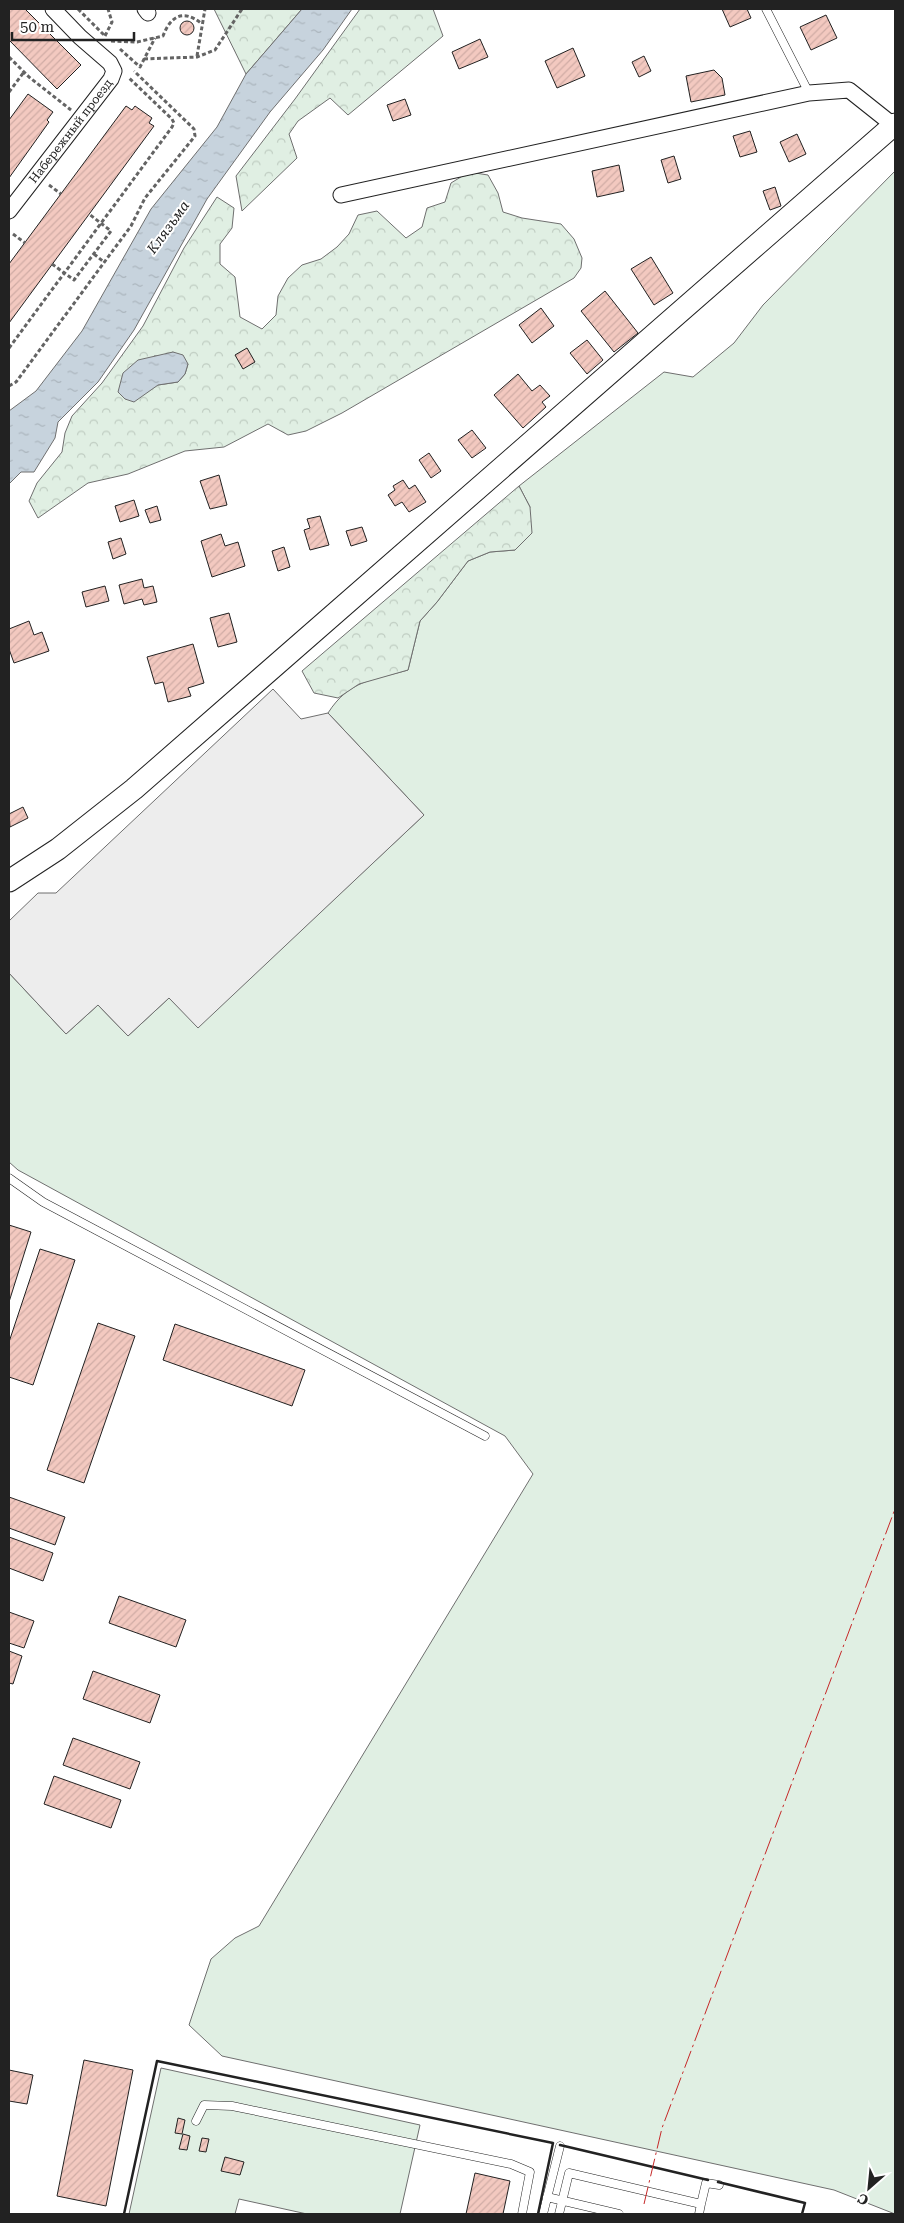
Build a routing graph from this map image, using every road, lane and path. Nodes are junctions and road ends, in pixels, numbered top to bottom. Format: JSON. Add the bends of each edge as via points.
{"nodes":[{"id":1,"x":53,"y":9,"type":"edge"},
{"id":2,"x":78,"y":9,"type":"edge"},
{"id":3,"x":108,"y":9,"type":"edge"},
{"id":4,"x":204,"y":9,"type":"edge"},
{"id":5,"x":242,"y":9,"type":"edge"},
{"id":6,"x":766,"y":9,"type":"edge"},
{"id":7,"x":202,"y":24,"type":"junction"},
{"id":8,"x":105,"y":36,"type":"junction"},
{"id":9,"x":155,"y":38,"type":"junction"},
{"id":10,"x":111,"y":41,"type":"junction"},
{"id":11,"x":9,"y":57,"type":"edge"},
{"id":12,"x":197,"y":57,"type":"junction"},
{"id":13,"x":144,"y":59,"type":"junction"},
{"id":14,"x":134,"y":71,"type":"dead end"},
{"id":15,"x":24,"y":72,"type":"junction"},
{"id":16,"x":129,"y":78,"type":"dead end"},
{"id":17,"x":9,"y":92,"type":"edge"},
{"id":18,"x":809,"y":93,"type":"junction"},
{"id":19,"x":81,"y":118,"type":"junction"},
{"id":20,"x":894,"y":124,"type":"edge"},
{"id":21,"x":49,"y":185,"type":"dead end"},
{"id":22,"x":61,"y":194,"type":"dead end"},
{"id":23,"x":341,"y":195,"type":"dead end"},
{"id":24,"x":9,"y":211,"type":"edge"},
{"id":25,"x":89,"y":214,"type":"dead end"},
{"id":26,"x":101,"y":224,"type":"junction"},
{"id":27,"x":12,"y":234,"type":"dead end"},
{"id":28,"x":25,"y":243,"type":"dead end"},
{"id":29,"x":94,"y":254,"type":"junction"},
{"id":30,"x":104,"y":262,"type":"junction"},
{"id":31,"x":52,"y":264,"type":"dead end"},
{"id":32,"x":65,"y":273,"type":"junction"},
{"id":33,"x":9,"y":348,"type":"edge"},
{"id":34,"x":9,"y":386,"type":"edge"},
{"id":35,"x":9,"y":881,"type":"edge"},
{"id":36,"x":9,"y":1178,"type":"edge"},
{"id":37,"x":485,"y":1436,"type":"dead end"},
{"id":38,"x":196,"y":2121,"type":"dead end"},
{"id":39,"x":560,"y":2146,"type":"dead end"},
{"id":40,"x":719,"y":2185,"type":"dead end"},
{"id":41,"x":547,"y":2197,"type":"junction"},
{"id":42,"x":562,"y":2200,"type":"junction"},
{"id":43,"x":701,"y":2204,"type":"junction"},
{"id":44,"x":522,"y":2214,"type":"edge"},
{"id":45,"x":543,"y":2214,"type":"edge"},
{"id":46,"x":559,"y":2214,"type":"edge"},
{"id":47,"x":619,"y":2214,"type":"edge"},
{"id":48,"x":700,"y":2214,"type":"edge"}],
"edges":[{"from":1,"to":19,"type":"street","name":"Набережный проезд","via":[[110,63],[114,71]]},
{"from":2,"to":8,"type":"path"},
{"from":3,"to":8,"type":"path","via":[[112,22]]},
{"from":4,"to":7,"type":"path"},
{"from":5,"to":12,"type":"path","via":[[215,50]]},
{"from":6,"to":18,"type":"lane"},
{"from":7,"to":9,"type":"path","via":[[196,18],[182,15],[172,19],[162,36]]},
{"from":7,"to":12,"type":"path"},
{"from":8,"to":10,"type":"path"},
{"from":9,"to":10,"type":"path","via":[[137,42]]},
{"from":9,"to":13,"type":"path"},
{"from":10,"to":13,"type":"path","via":[[140,67]]},
{"from":11,"to":15,"type":"path"},
{"from":12,"to":13,"type":"path"},
{"from":14,"to":30,"type":"path","via":[[196,133],[145,198],[131,226]]},
{"from":15,"to":17,"type":"path"},
{"from":15,"to":19,"type":"path"},
{"from":16,"to":26,"type":"path","via":[[174,123]]},
{"from":18,"to":20,"type":"street","via":[[849,90]]},
{"from":18,"to":23,"type":"street"},
{"from":19,"to":24,"type":"street","name":"Набережный проезд"},
{"from":20,"to":35,"type":"street","via":[[134,790],[58,849]]},
{"from":21,"to":22,"type":"path"},
{"from":25,"to":26,"type":"path"},
{"from":26,"to":29,"type":"path","via":[[111,231]]},
{"from":26,"to":32,"type":"path"},
{"from":27,"to":28,"type":"path"},
{"from":29,"to":30,"type":"path"},
{"from":29,"to":32,"type":"path","via":[[74,280]]},
{"from":30,"to":34,"type":"path","via":[[16,382]]},
{"from":31,"to":32,"type":"path"},
{"from":32,"to":33,"type":"path"},
{"from":36,"to":37,"type":"lane","via":[[43,1202]]},
{"from":38,"to":44,"type":"lane","via":[[204,2105],[232,2106],[511,2164],[530,2172]]},
{"from":39,"to":41,"type":"lane"},
{"from":40,"to":43,"type":"lane","via":[[706,2183]]},
{"from":41,"to":42,"type":"lane"},
{"from":41,"to":45,"type":"lane"},
{"from":42,"to":43,"type":"lane","via":[[570,2173]]},
{"from":42,"to":46,"type":"lane"},
{"from":42,"to":47,"type":"lane"},
{"from":43,"to":48,"type":"lane"}]}
